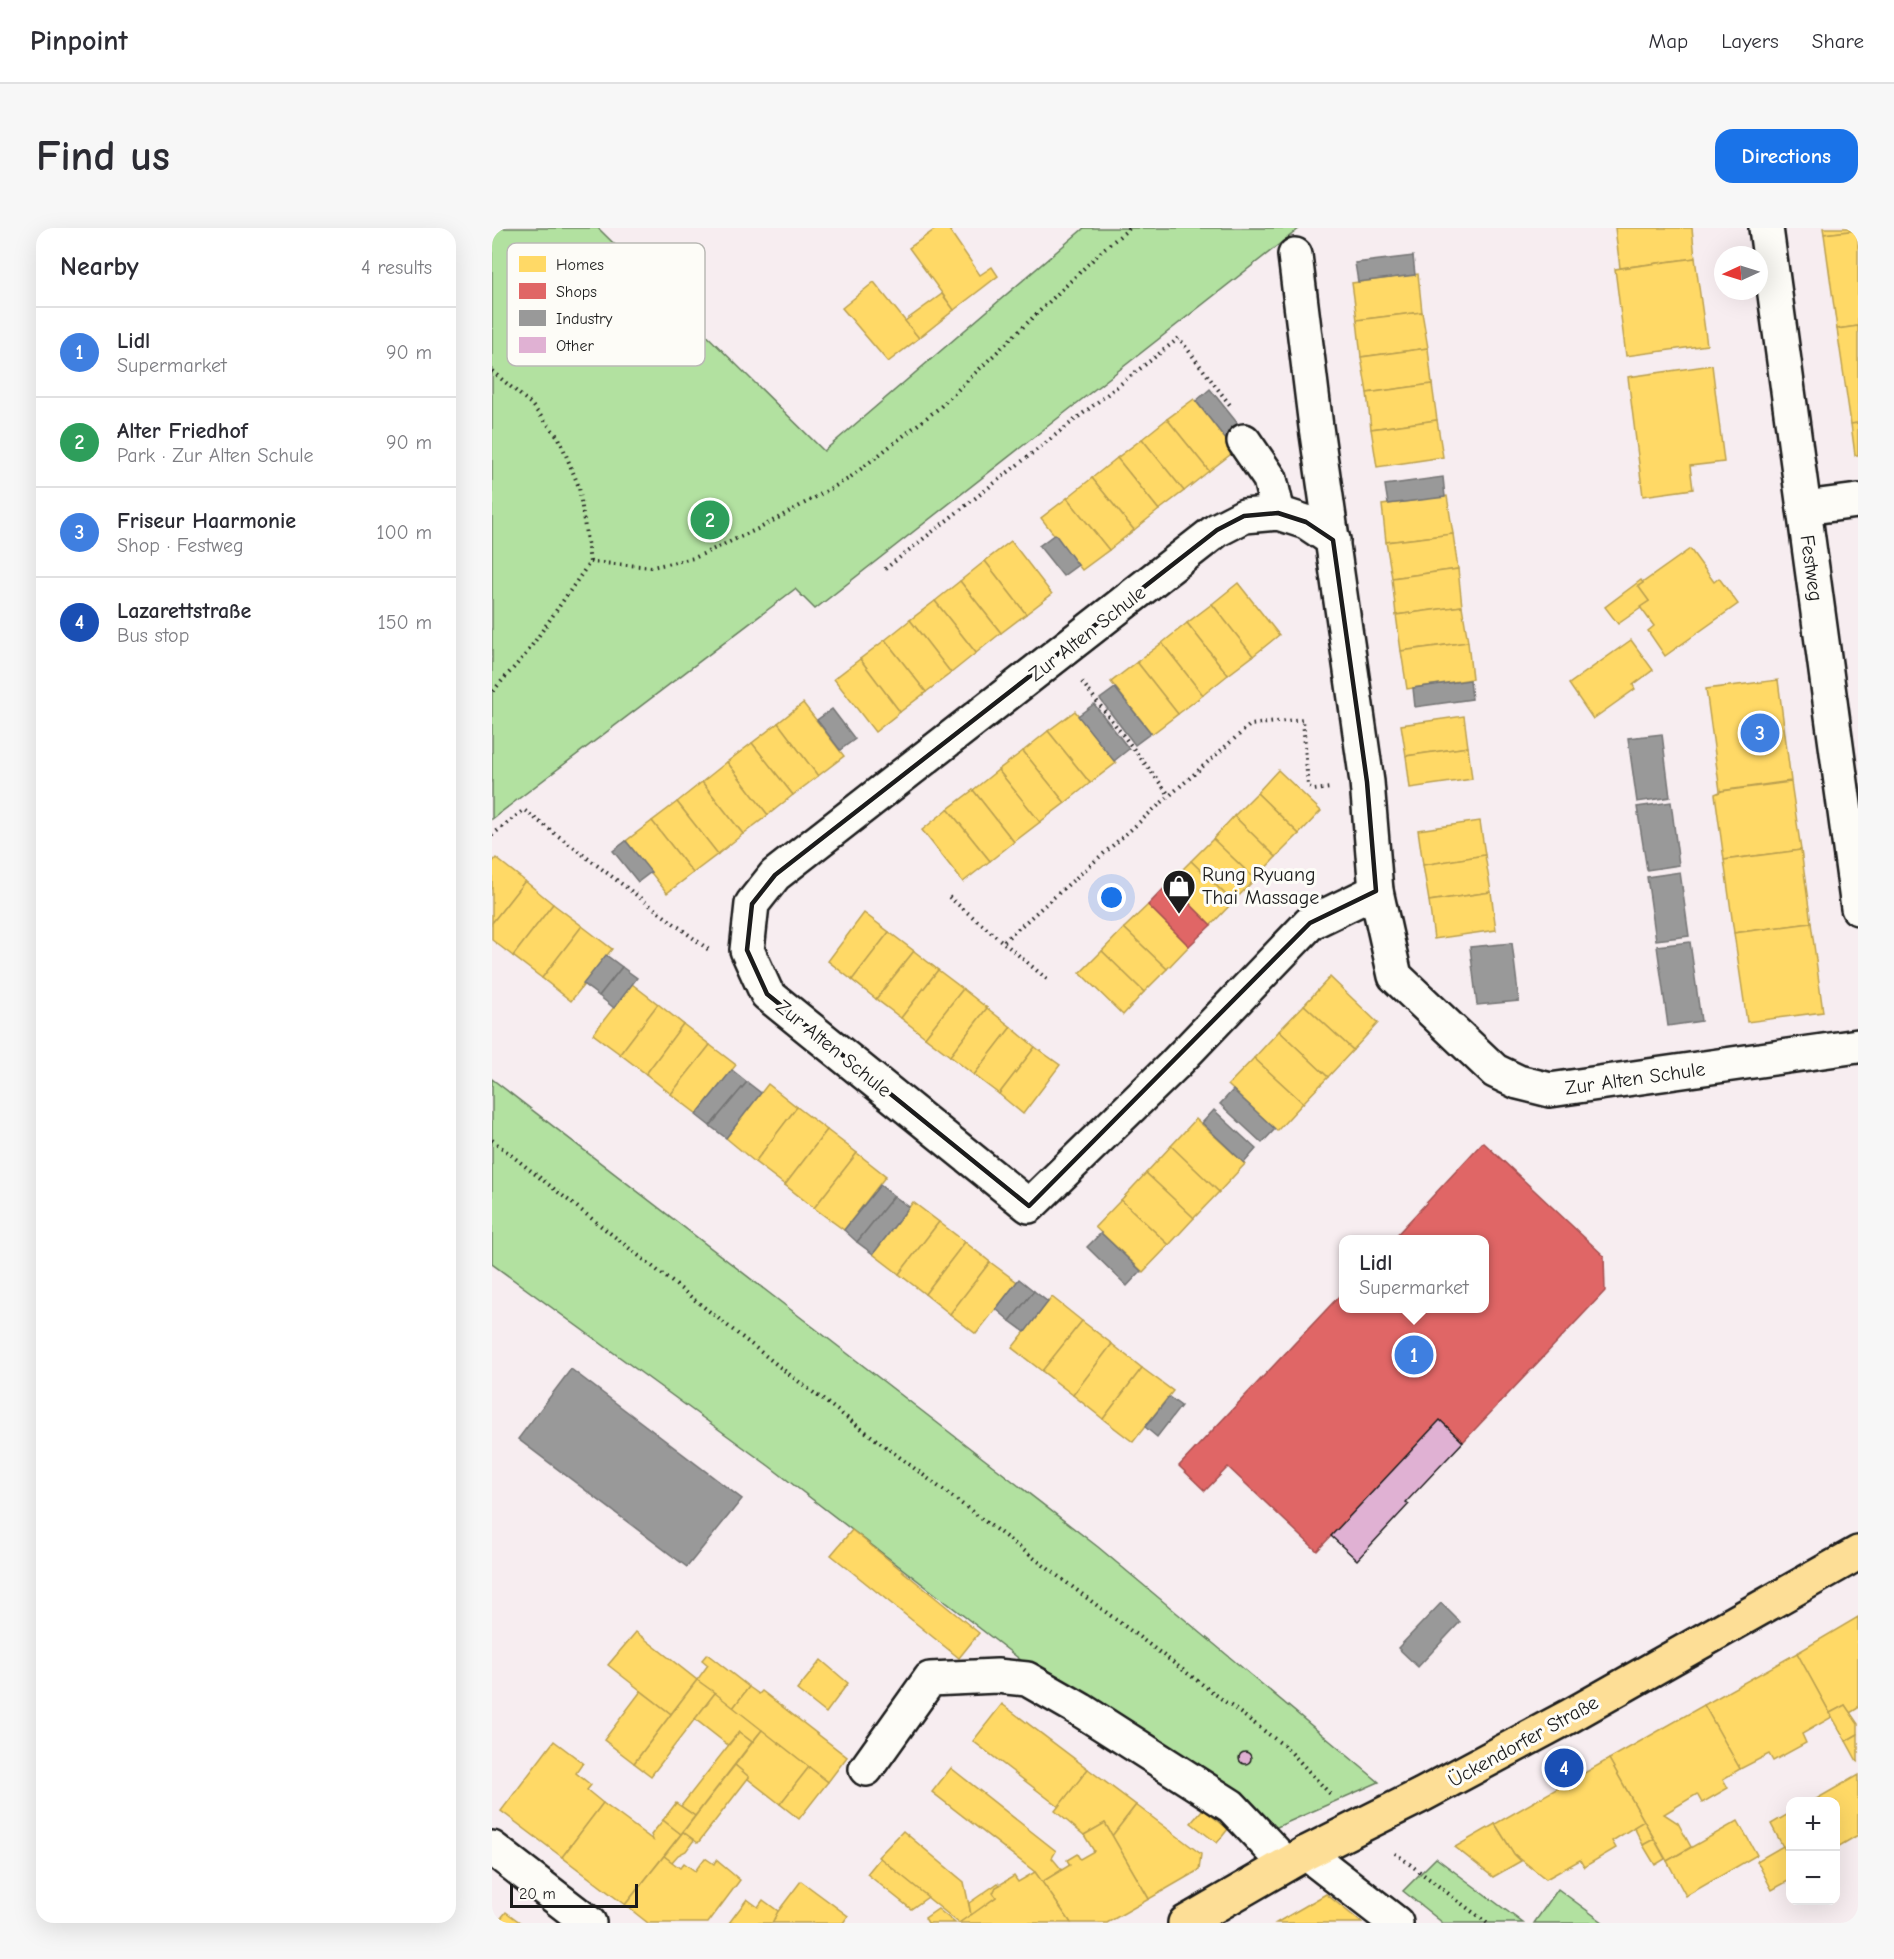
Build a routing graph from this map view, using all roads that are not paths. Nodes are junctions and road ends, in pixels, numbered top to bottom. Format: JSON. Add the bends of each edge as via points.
{"nodes":[{"id":1,"x":1766,"y":228,"type":"edge"},
{"id":2,"x":1295,"y":255,"type":"dead end"},
{"id":3,"x":1244,"y":441,"type":"road end"},
{"id":4,"x":1858,"y":501,"type":"edge"},
{"id":5,"x":1804,"y":508,"type":"junction"},
{"id":6,"x":1278,"y":513,"type":"junction"},
{"id":7,"x":1333,"y":540,"type":"junction"},
{"id":8,"x":1376,"y":891,"type":"junction"},
{"id":9,"x":1858,"y":908,"type":"edge"},
{"id":10,"x":1858,"y":1046,"type":"edge"},
{"id":11,"x":1858,"y":1553,"type":"edge"},
{"id":12,"x":866,"y":1770,"type":"dead end"},
{"id":13,"x":492,"y":1848,"type":"edge"},
{"id":14,"x":1296,"y":1859,"type":"junction"},
{"id":15,"x":589,"y":1923,"type":"edge"},
{"id":16,"x":1185,"y":1923,"type":"edge"},
{"id":17,"x":1396,"y":1923,"type":"edge"}],
"edges":[{"from":1,"to":5,"type":"street","name":"Festweg"},
{"from":2,"to":7,"type":"street","name":"Zur Alten Schule"},
{"from":3,"to":6,"type":"street","via":[[1270,479]]},
{"from":4,"to":5,"type":"street"},
{"from":5,"to":9,"type":"street","name":"Festweg"},
{"from":6,"to":7,"type":"street","name":"Zur Alten Schule","via":[[1306,522]]},
{"from":6,"to":8,"type":"street","name":"Zur Alten Schule","via":[[1244,516],[1217,530],[775,875],[752,904],[747,950],[767,994],[1029,1206],[1174,1065],[1310,923]]},
{"from":7,"to":8,"type":"street","name":"Zur Alten Schule","via":[[1367,782]]},
{"from":8,"to":10,"type":"street","name":"Zur Alten Schule","via":[[1395,976],[1495,1071],[1518,1082],[1550,1090]]},
{"from":11,"to":14,"type":"main road","name":"Ückendorfer Straße","via":[[1568,1717]]},
{"from":12,"to":14,"type":"street","via":[[930,1679],[1027,1679],[1231,1806]]},
{"from":13,"to":15,"type":"street"},
{"from":14,"to":16,"type":"main road","name":"Ückendorfer Straße"},
{"from":14,"to":17,"type":"street"}]}
